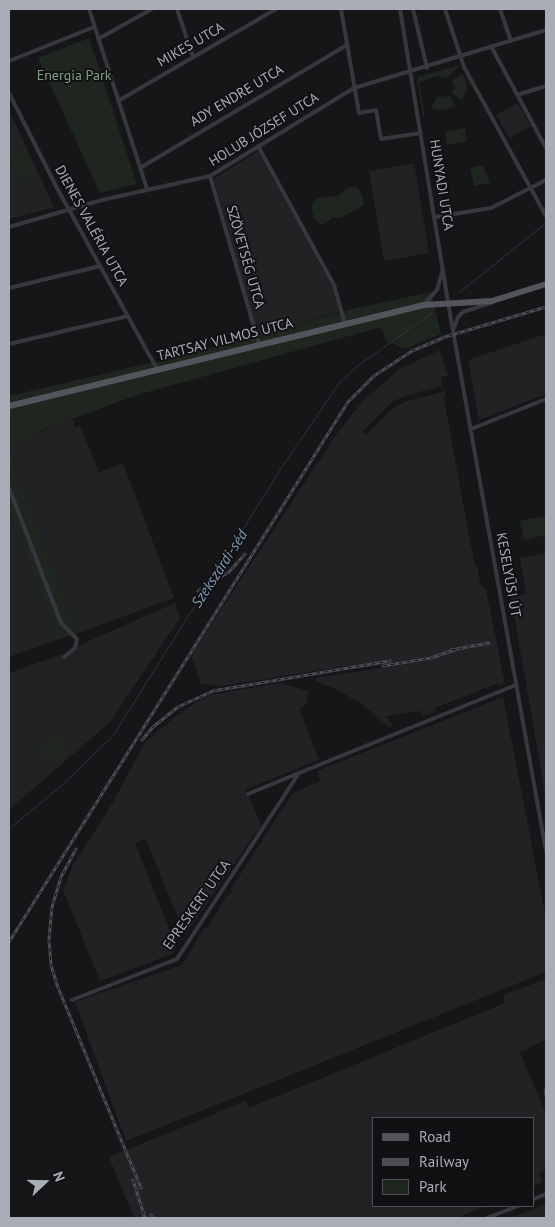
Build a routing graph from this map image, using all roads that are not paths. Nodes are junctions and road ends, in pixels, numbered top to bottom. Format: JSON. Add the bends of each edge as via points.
{"nodes":[{"id":1,"x":89,"y":9,"type":"edge"},
{"id":2,"x":152,"y":9,"type":"edge"},
{"id":3,"x":177,"y":9,"type":"edge"},
{"id":4,"x":276,"y":9,"type":"edge"},
{"id":5,"x":341,"y":9,"type":"edge"},
{"id":6,"x":400,"y":9,"type":"edge"},
{"id":7,"x":413,"y":9,"type":"edge"},
{"id":8,"x":446,"y":9,"type":"edge"},
{"id":9,"x":500,"y":9,"type":"edge"},
{"id":10,"x":94,"y":27,"type":"junction"},
{"id":11,"x":546,"y":30,"type":"edge"},
{"id":12,"x":98,"y":39,"type":"junction"},
{"id":13,"x":510,"y":41,"type":"junction"},
{"id":14,"x":347,"y":45,"type":"junction"},
{"id":15,"x":492,"y":48,"type":"junction"},
{"id":16,"x":193,"y":57,"type":"junction"},
{"id":17,"x":460,"y":58,"type":"junction"},
{"id":18,"x":9,"y":61,"type":"edge"},
{"id":19,"x":427,"y":68,"type":"junction"},
{"id":20,"x":412,"y":72,"type":"junction"},
{"id":21,"x":546,"y":86,"type":"edge"},
{"id":22,"x":354,"y":88,"type":"junction"},
{"id":23,"x":9,"y":93,"type":"edge"},
{"id":24,"x":517,"y":95,"type":"junction"},
{"id":25,"x":118,"y":101,"type":"junction"},
{"id":26,"x":422,"y":133,"type":"junction"},
{"id":27,"x":258,"y":146,"type":"junction"},
{"id":28,"x":546,"y":148,"type":"edge"},
{"id":29,"x":140,"y":168,"type":"junction"},
{"id":30,"x":210,"y":176,"type":"junction"},
{"id":31,"x":546,"y":180,"type":"edge"},
{"id":32,"x":147,"y":189,"type":"junction"},
{"id":33,"x":531,"y":189,"type":"junction"},
{"id":34,"x":69,"y":210,"type":"junction"},
{"id":35,"x":546,"y":216,"type":"edge"},
{"id":36,"x":435,"y":217,"type":"junction"},
{"id":37,"x":9,"y":226,"type":"edge"},
{"id":38,"x":100,"y":266,"type":"junction"},
{"id":39,"x":443,"y":270,"type":"junction"},
{"id":40,"x":546,"y":284,"type":"edge"},
{"id":41,"x":9,"y":288,"type":"edge"},
{"id":42,"x":500,"y":299,"type":"junction"},
{"id":43,"x":448,"y":302,"type":"junction"},
{"id":44,"x":424,"y":305,"type":"junction"},
{"id":45,"x":128,"y":316,"type":"junction"},
{"id":46,"x":345,"y":324,"type":"junction"},
{"id":47,"x":453,"y":330,"type":"junction"},
{"id":48,"x":9,"y":344,"type":"edge"},
{"id":49,"x":259,"y":344,"type":"junction"},
{"id":50,"x":157,"y":369,"type":"junction"},
{"id":51,"x":546,"y":399,"type":"edge"},
{"id":52,"x":9,"y":406,"type":"edge"},
{"id":53,"x":471,"y":429,"type":"junction"},
{"id":54,"x":9,"y":488,"type":"edge"},
{"id":55,"x":64,"y":657,"type":"dead end"},
{"id":56,"x":516,"y":685,"type":"junction"},
{"id":57,"x":299,"y":773,"type":"junction"},
{"id":58,"x":248,"y":794,"type":"dead end"},
{"id":59,"x":546,"y":849,"type":"edge"},
{"id":60,"x":72,"y":1000,"type":"dead end"},
{"id":61,"x":546,"y":1090,"type":"edge"},
{"id":62,"x":546,"y":1095,"type":"edge"},
{"id":63,"x":515,"y":1207,"type":"edge"},
{"id":64,"x":487,"y":1218,"type":"edge"}],
"edges":[{"from":1,"to":10,"type":"street"},
{"from":2,"to":12,"type":"street"},
{"from":3,"to":16,"type":"street"},
{"from":4,"to":16,"type":"street","name":"MIKES UTCA"},
{"from":5,"to":14,"type":"street"},
{"from":6,"to":20,"type":"street","name":"HUNYADI UTCA"},
{"from":7,"to":19,"type":"street"},
{"from":8,"to":17,"type":"street"},
{"from":9,"to":13,"type":"street"},
{"from":10,"to":12,"type":"street"},
{"from":10,"to":18,"type":"street"},
{"from":11,"to":13,"type":"street","name":"HOLUB JÓZSEF UTCA"},
{"from":12,"to":25,"type":"street"},
{"from":13,"to":15,"type":"street","name":"HOLUB JÓZSEF UTCA"},
{"from":14,"to":22,"type":"street"},
{"from":14,"to":29,"type":"street","name":"ADY ENDRE UTCA"},
{"from":15,"to":17,"type":"street","name":"HOLUB JÓZSEF UTCA"},
{"from":15,"to":24,"type":"street"},
{"from":16,"to":25,"type":"street","name":"MIKES UTCA"},
{"from":17,"to":19,"type":"street","name":"HOLUB JÓZSEF UTCA"},
{"from":17,"to":33,"type":"street"},
{"from":19,"to":20,"type":"street","name":"HOLUB JÓZSEF UTCA"},
{"from":20,"to":22,"type":"street","name":"HOLUB JÓZSEF UTCA"},
{"from":20,"to":26,"type":"street","name":"HUNYADI UTCA"},
{"from":21,"to":24,"type":"street"},
{"from":22,"to":26,"type":"street","via":[[359,113],[376,110],[381,139]]},
{"from":22,"to":27,"type":"street","name":"HOLUB JÓZSEF UTCA"},
{"from":23,"to":34,"type":"street","name":"DIENES VALÉRIA UTCA"},
{"from":24,"to":28,"type":"street"},
{"from":25,"to":29,"type":"street"},
{"from":26,"to":36,"type":"street","name":"HUNYADI UTCA"},
{"from":27,"to":30,"type":"street","name":"HOLUB JÓZSEF UTCA"},
{"from":27,"to":46,"type":"street","via":[[334,285]]},
{"from":29,"to":32,"type":"street"},
{"from":30,"to":32,"type":"street","name":"HOLUB JÓZSEF UTCA"},
{"from":30,"to":49,"type":"street","name":"SZÖVETSÉG UTCA"},
{"from":31,"to":33,"type":"street"},
{"from":32,"to":34,"type":"street","name":"HOLUB JÓZSEF UTCA"},
{"from":33,"to":35,"type":"street"},
{"from":33,"to":36,"type":"street","via":[[491,208]]},
{"from":34,"to":37,"type":"street","name":"HOLUB JÓZSEF UTCA"},
{"from":34,"to":38,"type":"street","name":"DIENES VALÉRIA UTCA"},
{"from":36,"to":39,"type":"street","name":"HUNYADI UTCA"},
{"from":38,"to":41,"type":"street"},
{"from":38,"to":45,"type":"street","name":"DIENES VALÉRIA UTCA"},
{"from":39,"to":43,"type":"street","name":"HUNYADI UTCA"},
{"from":39,"to":44,"type":"street","via":[[437,290]]},
{"from":40,"to":42,"type":"main road","name":"TARTSAY VILMOS UTCA"},
{"from":42,"to":43,"type":"main road","name":"TARTSAY VILMOS UTCA"},
{"from":42,"to":47,"type":"street","via":[[463,312]]},
{"from":43,"to":44,"type":"main road","name":"TARTSAY VILMOS UTCA"},
{"from":43,"to":47,"type":"street","name":"KESELYŰSI ÚT"},
{"from":44,"to":46,"type":"main road","name":"TARTSAY VILMOS UTCA"},
{"from":45,"to":48,"type":"street"},
{"from":45,"to":50,"type":"street","name":"DIENES VALÉRIA UTCA"},
{"from":46,"to":49,"type":"main road","name":"TARTSAY VILMOS UTCA"},
{"from":47,"to":53,"type":"street","name":"KESELYŰSI ÚT"},
{"from":49,"to":50,"type":"main road","name":"TARTSAY VILMOS UTCA"},
{"from":50,"to":52,"type":"main road","name":"TARTSAY VILMOS UTCA"},
{"from":51,"to":53,"type":"street"},
{"from":53,"to":56,"type":"street","name":"KESELYŰSI ÚT"},
{"from":54,"to":55,"type":"street","via":[[61,623],[78,641]]},
{"from":56,"to":57,"type":"street"},
{"from":56,"to":59,"type":"street","name":"KESELYŰSI ÚT"},
{"from":57,"to":58,"type":"street"},
{"from":57,"to":60,"type":"street","name":"EPRESKERT UTCA","via":[[176,959]]},
{"from":61,"to":62,"type":"street"},
{"from":63,"to":64,"type":"street"}]}
